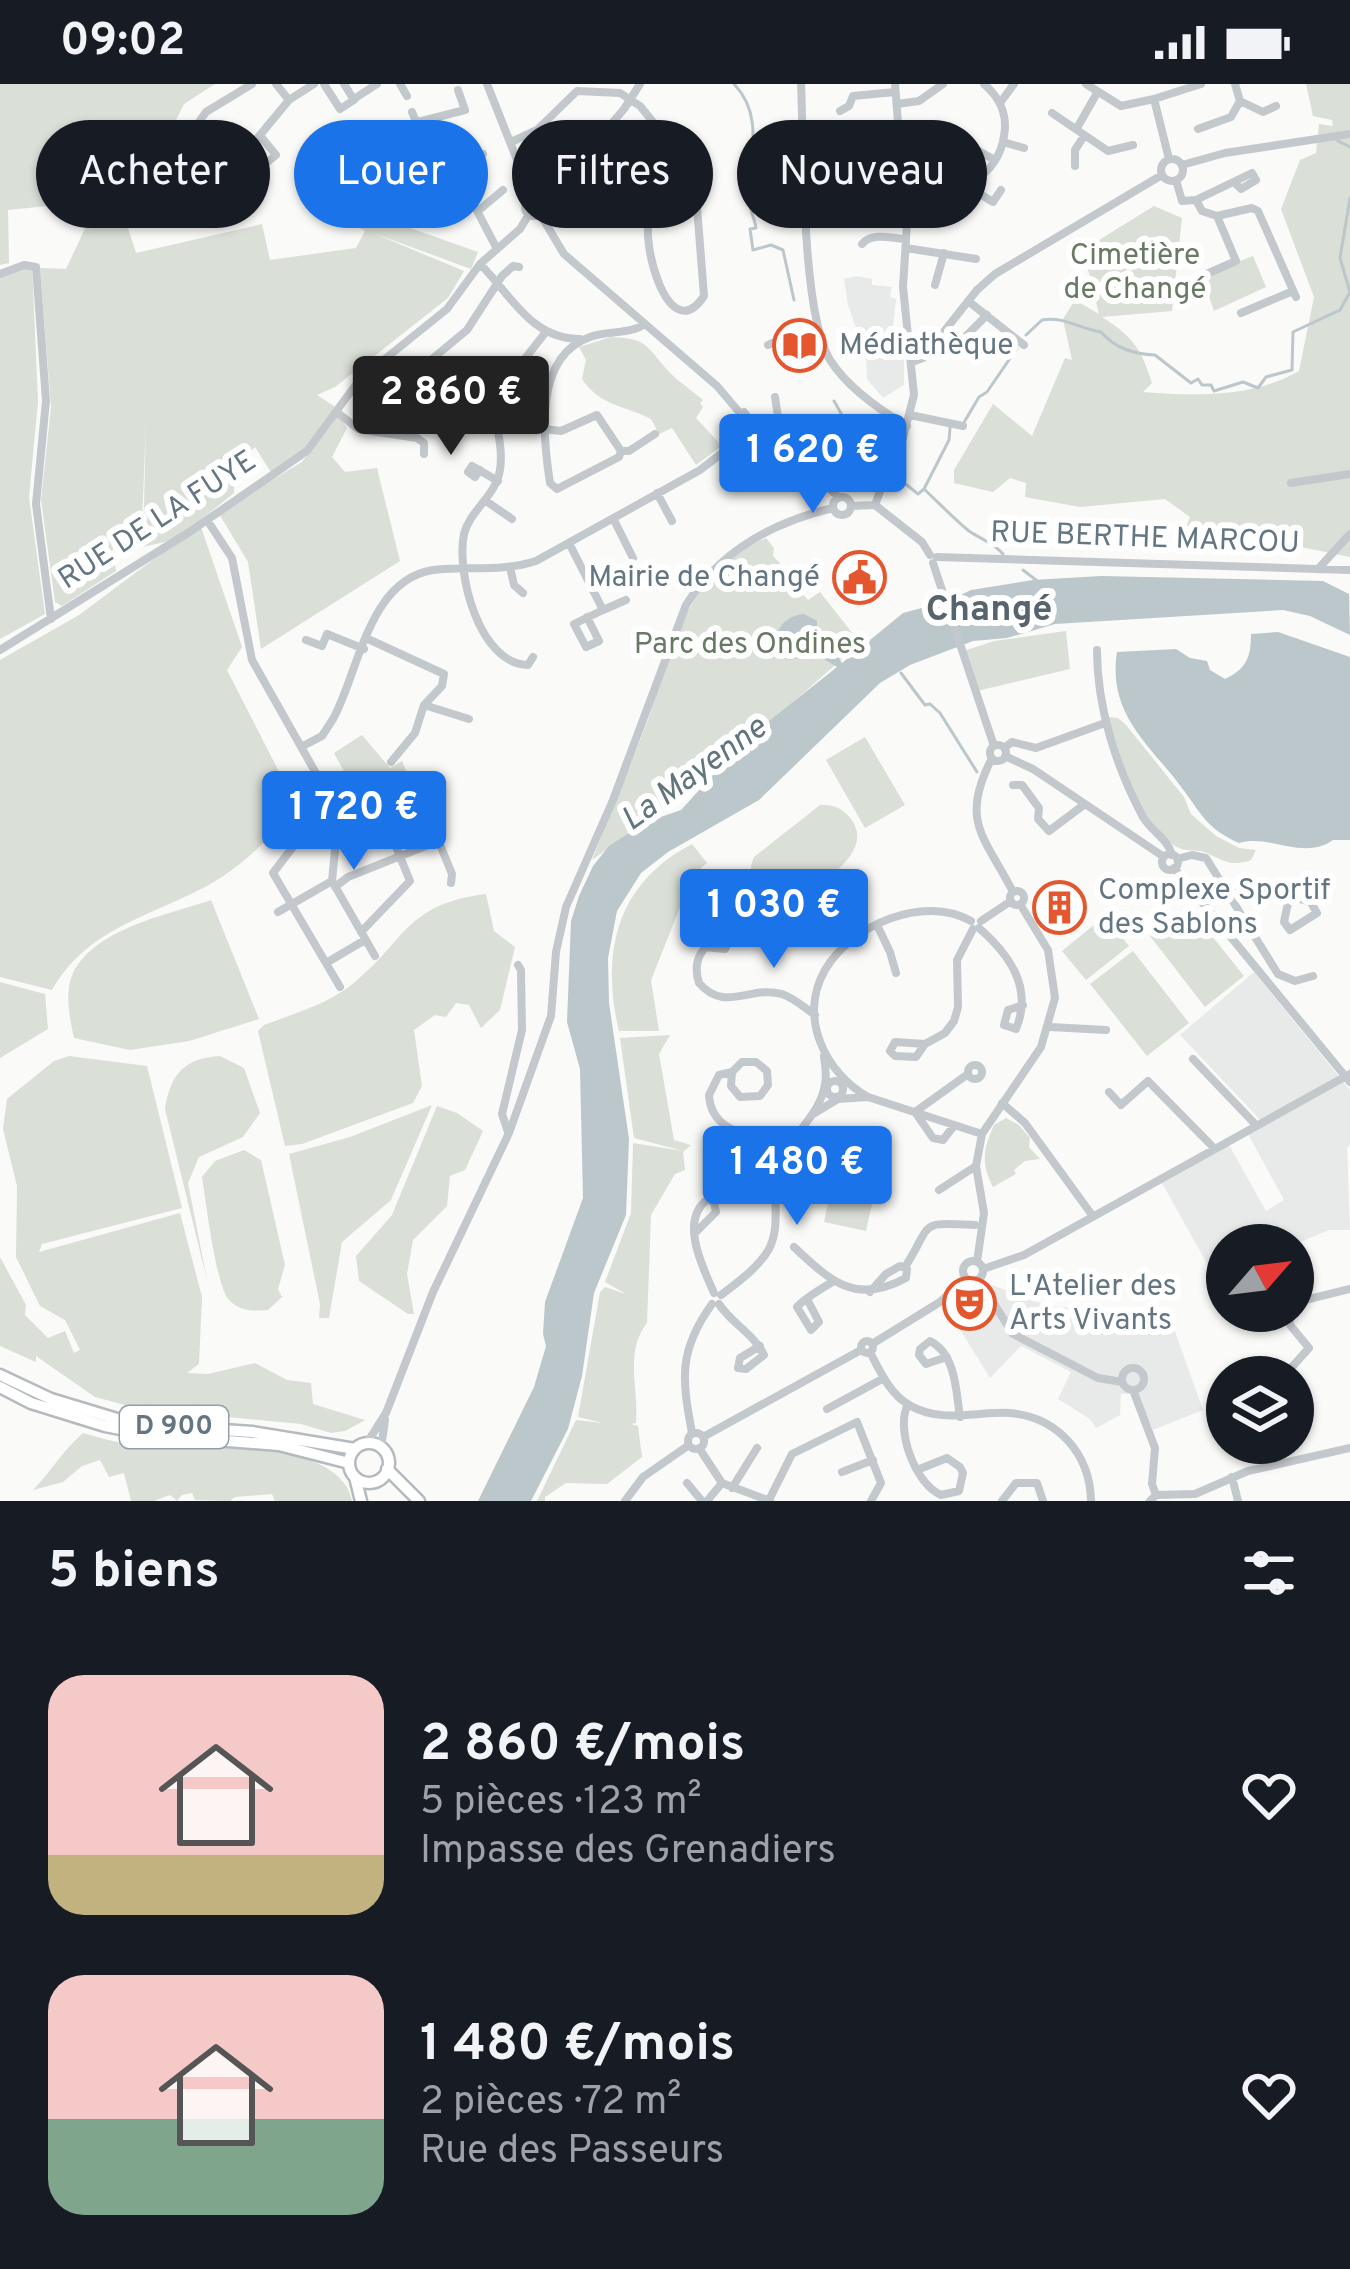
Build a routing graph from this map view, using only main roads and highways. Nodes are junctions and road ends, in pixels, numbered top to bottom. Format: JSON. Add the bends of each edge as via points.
{"nodes":[{"id":1,"x":0,"y":1375,"type":"edge"},
{"id":2,"x":0,"y":1387,"type":"edge"},
{"id":3,"x":361,"y":1446,"type":"junction"},
{"id":4,"x":349,"y":1463,"type":"junction"},
{"id":5,"x":387,"y":1469,"type":"junction"},
{"id":6,"x":355,"y":1477,"type":"junction"},
{"id":7,"x":374,"y":1481,"type":"junction"},
{"id":8,"x":402,"y":1488,"type":"junction"},
{"id":9,"x":362,"y":1501,"type":"edge"},
{"id":10,"x":418,"y":1501,"type":"edge"}],
"edges":[{"from":1,"to":3,"type":"main road","number":"D 900","via":[[118,1419]]},
{"from":2,"to":4,"type":"main road","number":"D 900","via":[[105,1426],[279,1445]]},
{"from":3,"to":4,"type":"main road"},
{"from":3,"to":5,"type":"main road","via":[[381,1448]]},
{"from":4,"to":6,"type":"main road"},
{"from":5,"to":7,"type":"main road"},
{"from":5,"to":8,"type":"main road"},
{"from":6,"to":7,"type":"main road"},
{"from":6,"to":9,"type":"main road"},
{"from":7,"to":8,"type":"main road"},
{"from":7,"to":9,"type":"main road"},
{"from":8,"to":10,"type":"main road"}]}
